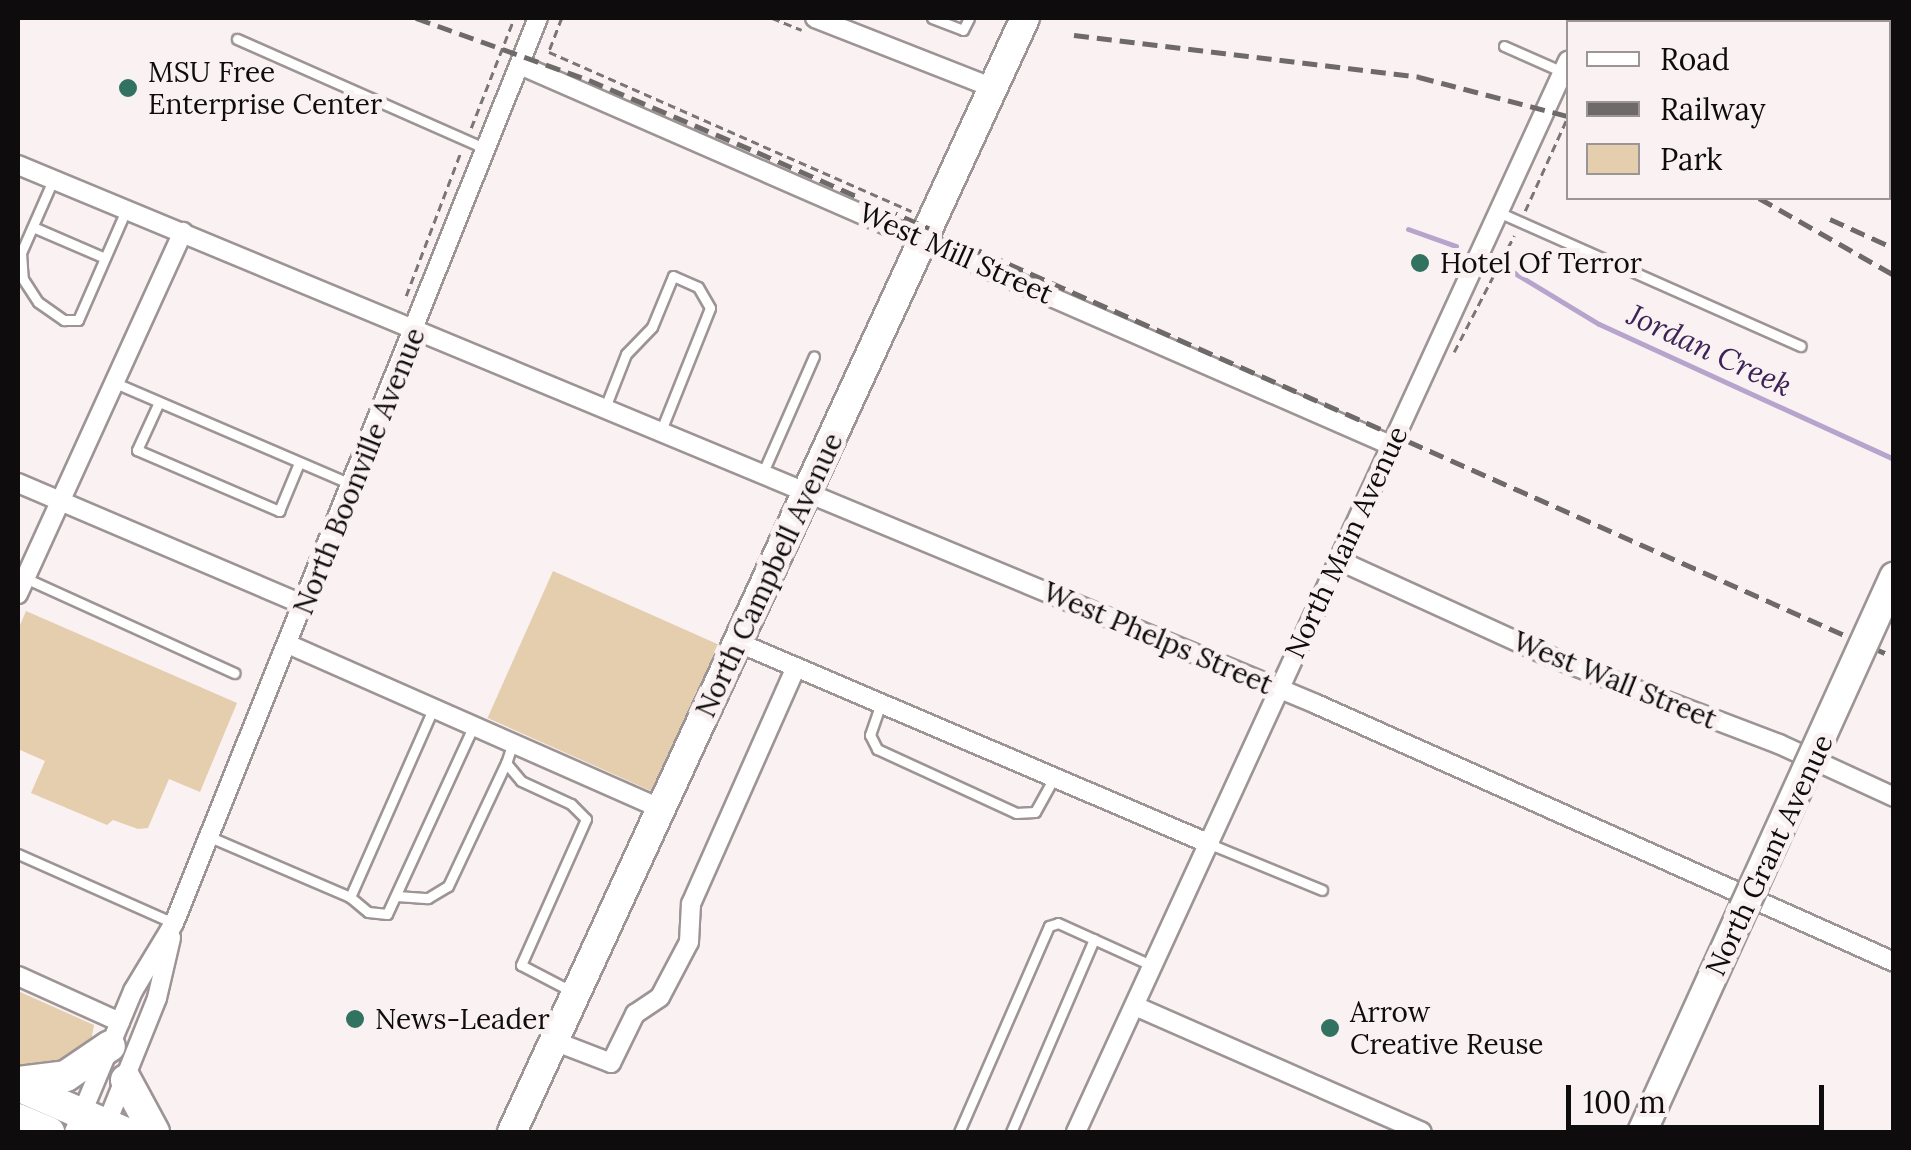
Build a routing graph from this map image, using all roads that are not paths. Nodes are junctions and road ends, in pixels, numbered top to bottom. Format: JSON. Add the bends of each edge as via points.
{"nodes":[{"id":1,"x":538,"y":18,"type":"edge"},
{"id":2,"x":816,"y":18,"type":"edge"},
{"id":3,"x":932,"y":18,"type":"edge"},
{"id":4,"x":969,"y":18,"type":"edge"},
{"id":5,"x":1026,"y":18,"type":"edge"},
{"id":6,"x":237,"y":38,"type":"dead end"},
{"id":7,"x":1504,"y":46,"type":"dead end"},
{"id":8,"x":520,"y":64,"type":"junction"},
{"id":9,"x":1566,"y":68,"type":"edge"},
{"id":10,"x":994,"y":88,"type":"junction"},
{"id":11,"x":486,"y":149,"type":"junction"},
{"id":12,"x":18,"y":166,"type":"edge"},
{"id":13,"x":53,"y":180,"type":"junction"},
{"id":14,"x":126,"y":210,"type":"junction"},
{"id":15,"x":1498,"y":212,"type":"junction"},
{"id":16,"x":33,"y":227,"type":"junction"},
{"id":17,"x":923,"y":227,"type":"junction"},
{"id":18,"x":182,"y":232,"type":"junction"},
{"id":19,"x":105,"y":258,"type":"junction"},
{"id":20,"x":417,"y":326,"type":"junction"},
{"id":21,"x":1801,"y":346,"type":"dead end"},
{"id":22,"x":814,"y":356,"type":"dead end"},
{"id":23,"x":114,"y":382,"type":"junction"},
{"id":24,"x":159,"y":402,"type":"junction"},
{"id":25,"x":606,"y":404,"type":"junction"},
{"id":26,"x":662,"y":428,"type":"junction"},
{"id":27,"x":1390,"y":445,"type":"junction"},
{"id":28,"x":299,"y":463,"type":"junction"},
{"id":29,"x":764,"y":470,"type":"junction"},
{"id":30,"x":18,"y":484,"type":"edge"},
{"id":31,"x":354,"y":486,"type":"junction"},
{"id":32,"x":808,"y":489,"type":"junction"},
{"id":33,"x":58,"y":502,"type":"junction"},
{"id":34,"x":1338,"y":560,"type":"junction"},
{"id":35,"x":1894,"y":577,"type":"edge"},
{"id":36,"x":21,"y":586,"type":"edge"},
{"id":37,"x":306,"y":606,"type":"junction"},
{"id":38,"x":737,"y":642,"type":"junction"},
{"id":39,"x":290,"y":644,"type":"junction"},
{"id":40,"x":796,"y":666,"type":"junction"},
{"id":41,"x":234,"y":674,"type":"dead end"},
{"id":42,"x":1279,"y":689,"type":"junction"},
{"id":43,"x":881,"y":703,"type":"junction"},
{"id":44,"x":433,"y":709,"type":"junction"},
{"id":45,"x":473,"y":727,"type":"junction"},
{"id":46,"x":509,"y":754,"type":"junction"},
{"id":47,"x":1054,"y":778,"type":"junction"},
{"id":48,"x":1894,"y":797,"type":"edge"},
{"id":49,"x":661,"y":809,"type":"junction"},
{"id":50,"x":210,"y":837,"type":"junction"},
{"id":51,"x":1210,"y":844,"type":"junction"},
{"id":52,"x":18,"y":854,"type":"edge"},
{"id":53,"x":1322,"y":890,"type":"dead end"},
{"id":54,"x":398,"y":896,"type":"junction"},
{"id":55,"x":350,"y":897,"type":"junction"},
{"id":56,"x":174,"y":923,"type":"junction"},
{"id":57,"x":1094,"y":939,"type":"junction"},
{"id":58,"x":1894,"y":962,"type":"edge"},
{"id":59,"x":1153,"y":966,"type":"junction"},
{"id":60,"x":18,"y":976,"type":"edge"},
{"id":61,"x":576,"y":993,"type":"junction"},
{"id":62,"x":1135,"y":1006,"type":"junction"},
{"id":63,"x":115,"y":1034,"type":"junction"},
{"id":64,"x":554,"y":1041,"type":"junction"},
{"id":65,"x":126,"y":1080,"type":"junction"},
{"id":66,"x":18,"y":1084,"type":"edge"},
{"id":67,"x":18,"y":1118,"type":"edge"},
{"id":68,"x":98,"y":1127,"type":"edge"},
{"id":69,"x":49,"y":1132,"type":"edge"},
{"id":70,"x":154,"y":1132,"type":"edge"},
{"id":71,"x":512,"y":1132,"type":"edge"},
{"id":72,"x":959,"y":1132,"type":"edge"},
{"id":73,"x":1011,"y":1132,"type":"edge"},
{"id":74,"x":1076,"y":1132,"type":"edge"},
{"id":75,"x":1422,"y":1132,"type":"edge"},
{"id":76,"x":1642,"y":1132,"type":"edge"}],
"edges":[{"from":1,"to":8,"type":"street","name":"North Boonville Avenue"},
{"from":2,"to":10,"type":"street"},
{"from":3,"to":4,"type":"lane","via":[[962,30]]},
{"from":5,"to":10,"type":"main road","name":"North Campbell Avenue"},
{"from":6,"to":11,"type":"lane"},
{"from":7,"to":9,"type":"lane"},
{"from":8,"to":11,"type":"street","name":"North Boonville Avenue"},
{"from":8,"to":17,"type":"street","name":"West Mill Street"},
{"from":9,"to":15,"type":"street","name":"North Main Avenue"},
{"from":10,"to":17,"type":"main road","name":"North Campbell Avenue"},
{"from":11,"to":20,"type":"street","name":"North Boonville Avenue"},
{"from":12,"to":13,"type":"street","name":"West Phelps Street"},
{"from":13,"to":14,"type":"street","name":"West Phelps Street"},
{"from":13,"to":16,"type":"lane"},
{"from":14,"to":18,"type":"street","name":"West Phelps Street"},
{"from":14,"to":19,"type":"lane"},
{"from":15,"to":21,"type":"lane"},
{"from":15,"to":27,"type":"street","name":"North Main Avenue"},
{"from":16,"to":19,"type":"lane"},
{"from":16,"to":19,"type":"lane","via":[[22,253],[23,279],[38,302],[64,320],[78,320]]},
{"from":17,"to":27,"type":"street","name":"West Mill Street"},
{"from":17,"to":32,"type":"main road","name":"North Campbell Avenue"},
{"from":18,"to":20,"type":"street","name":"West Phelps Street"},
{"from":18,"to":23,"type":"street"},
{"from":20,"to":25,"type":"street","name":"West Phelps Street"},
{"from":20,"to":31,"type":"street","name":"North Boonville Avenue"},
{"from":22,"to":29,"type":"lane"},
{"from":23,"to":24,"type":"lane"},
{"from":23,"to":33,"type":"street"},
{"from":24,"to":28,"type":"lane"},
{"from":24,"to":28,"type":"lane","via":[[137,450],[279,511]]},
{"from":25,"to":26,"type":"street","name":"West Phelps Street"},
{"from":25,"to":26,"type":"lane","via":[[626,354],[652,327],[673,276],[698,287],[710,308]]},
{"from":26,"to":29,"type":"street","name":"West Phelps Street"},
{"from":27,"to":34,"type":"street","name":"North Main Avenue"},
{"from":28,"to":31,"type":"lane"},
{"from":29,"to":32,"type":"street","name":"West Phelps Street"},
{"from":30,"to":33,"type":"street"},
{"from":31,"to":37,"type":"street","name":"North Boonville Avenue"},
{"from":32,"to":38,"type":"main road","name":"North Campbell Avenue"},
{"from":32,"to":42,"type":"street","name":"West Phelps Street"},
{"from":33,"to":36,"type":"street"},
{"from":33,"to":37,"type":"street"},
{"from":34,"to":42,"type":"street","name":"North Main Avenue"},
{"from":34,"to":48,"type":"street","name":"West Wall Street","via":[[1551,657],[1778,744]]},
{"from":35,"to":76,"type":"main road","name":"North Grant Avenue","bridge":true},
{"from":36,"to":41,"type":"lane"},
{"from":37,"to":39,"type":"street","name":"North Boonville Avenue"},
{"from":38,"to":40,"type":"street"},
{"from":38,"to":49,"type":"main road","name":"North Campbell Avenue"},
{"from":39,"to":44,"type":"street"},
{"from":39,"to":50,"type":"street","name":"North Boonville Avenue"},
{"from":40,"to":43,"type":"street"},
{"from":40,"to":64,"type":"street","via":[[691,904],[688,942],[660,997],[635,1014],[611,1063]]},
{"from":42,"to":51,"type":"street","name":"North Main Avenue"},
{"from":42,"to":58,"type":"street","name":"West Phelps Street"},
{"from":43,"to":47,"type":"street"},
{"from":43,"to":47,"type":"lane","via":[[870,735],[877,749],[1016,813],[1035,812]]},
{"from":44,"to":45,"type":"street"},
{"from":44,"to":55,"type":"lane"},
{"from":45,"to":46,"type":"street"},
{"from":45,"to":54,"type":"lane"},
{"from":46,"to":49,"type":"street"},
{"from":46,"to":54,"type":"lane","via":[[448,886],[428,898]]},
{"from":46,"to":61,"type":"lane","via":[[521,782],[572,804],[586,820],[521,964]]},
{"from":47,"to":51,"type":"street"},
{"from":49,"to":61,"type":"main road","name":"North Campbell Avenue"},
{"from":50,"to":55,"type":"lane"},
{"from":50,"to":56,"type":"street","name":"North Boonville Avenue"},
{"from":51,"to":53,"type":"lane"},
{"from":51,"to":59,"type":"street","name":"North Main Avenue"},
{"from":52,"to":56,"type":"lane"},
{"from":54,"to":55,"type":"lane","via":[[387,914],[368,912]]},
{"from":56,"to":63,"type":"street","name":"North Boonville Avenue"},
{"from":56,"to":65,"type":"street","name":"North Boonville Avenue","via":[[157,998]]},
{"from":57,"to":59,"type":"lane"},
{"from":57,"to":72,"type":"lane","via":[[1058,923],[1049,926]]},
{"from":57,"to":73,"type":"lane"},
{"from":59,"to":62,"type":"street","name":"North Main Avenue"},
{"from":60,"to":63,"type":"street"},
{"from":61,"to":64,"type":"main road","name":"North Campbell Avenue"},
{"from":62,"to":74,"type":"street","name":"North Main Avenue"},
{"from":62,"to":75,"type":"street"},
{"from":63,"to":66,"type":"main road","via":[[66,1076]]},
{"from":63,"to":68,"type":"street","name":"North Boonville Avenue"},
{"from":64,"to":71,"type":"main road","name":"North Campbell Avenue"},
{"from":65,"to":68,"type":"street","name":"North Boonville Avenue"},
{"from":65,"to":70,"type":"main road"},
{"from":66,"to":68,"type":"main road"},
{"from":67,"to":69,"type":"main road"}]}
